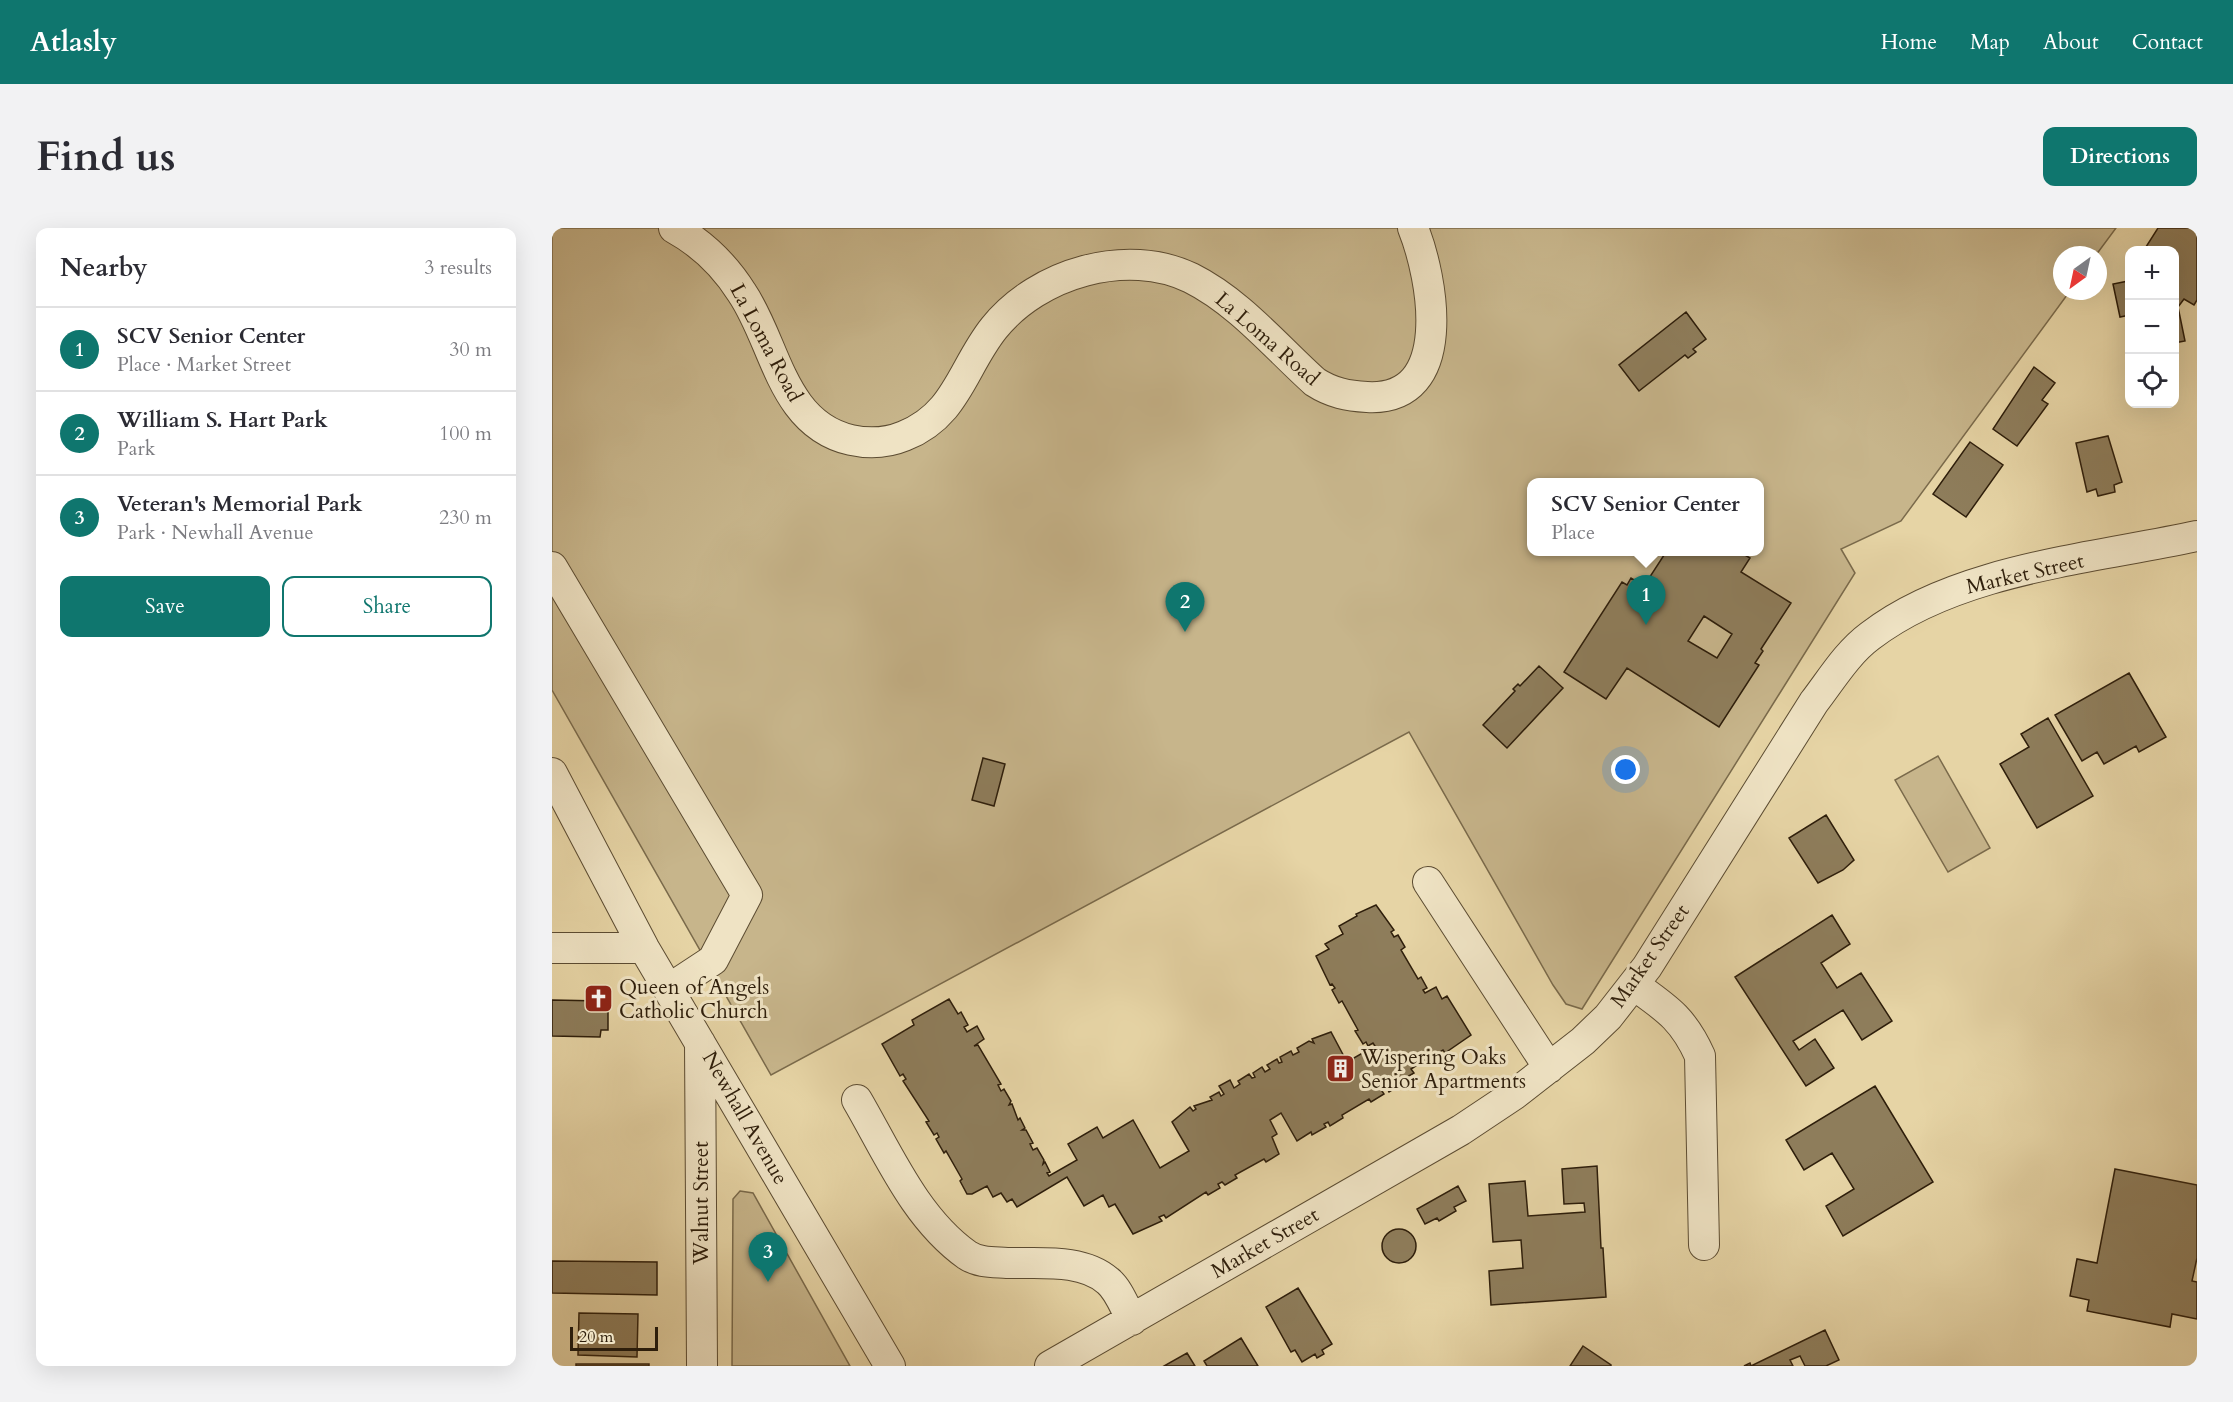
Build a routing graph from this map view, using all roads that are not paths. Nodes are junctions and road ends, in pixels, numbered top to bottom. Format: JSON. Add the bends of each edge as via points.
{"nodes":[{"id":1,"x":674,"y":228,"type":"edge"},
{"id":2,"x":1413,"y":228,"type":"edge"},
{"id":3,"x":2197,"y":536,"type":"edge"},
{"id":4,"x":552,"y":567,"type":"edge"},
{"id":5,"x":552,"y":773,"type":"edge"},
{"id":6,"x":1428,"y":882,"type":"dead end"},
{"id":7,"x":552,"y":948,"type":"edge"},
{"id":8,"x":644,"y":948,"type":"junction"},
{"id":9,"x":1634,"y":985,"type":"junction"},
{"id":10,"x":669,"y":989,"type":"junction"},
{"id":11,"x":700,"y":1040,"type":"junction"},
{"id":12,"x":1549,"y":1068,"type":"junction"},
{"id":13,"x":857,"y":1100,"type":"dead end"},
{"id":14,"x":1704,"y":1245,"type":"dead end"},
{"id":15,"x":1131,"y":1320,"type":"junction"},
{"id":16,"x":702,"y":1366,"type":"edge"},
{"id":17,"x":890,"y":1366,"type":"edge"},
{"id":18,"x":1050,"y":1366,"type":"edge"}],
"edges":[{"from":1,"to":2,"type":"street","name":"La Loma Road","via":[[719,261],[743,294],[785,386],[800,408],[828,431],[870,443],[893,441],[929,424],[944,410],[982,344],[1002,320],[1047,287],[1104,265],[1140,265],[1192,279],[1229,301],[1329,391],[1376,397],[1395,393],[1413,379],[1429,357],[1432,313],[1424,256]]},
{"from":3,"to":9,"type":"street","name":"Market Street","via":[[1989,578],[1929,600],[1867,638],[1814,702]]},
{"from":4,"to":10,"type":"street","via":[[747,895],[713,960]]},
{"from":5,"to":8,"type":"street","name":"Newhall Avenue"},
{"from":6,"to":12,"type":"street"},
{"from":7,"to":8,"type":"street"},
{"from":8,"to":10,"type":"street","name":"Newhall Avenue"},
{"from":9,"to":12,"type":"street","name":"Market Street","via":[[1600,1025]]},
{"from":9,"to":14,"type":"street","via":[[1672,1012],[1689,1032],[1700,1056]]},
{"from":10,"to":11,"type":"street","name":"Newhall Avenue"},
{"from":11,"to":16,"type":"street","name":"Walnut Street"},
{"from":11,"to":17,"type":"street","name":"Newhall Avenue"},
{"from":12,"to":15,"type":"street","name":"Market Street","via":[[1461,1130]]},
{"from":13,"to":15,"type":"street","via":[[918,1205],[968,1256],[985,1262],[1085,1269],[1110,1282]]},
{"from":15,"to":18,"type":"street","name":"Market Street"}]}
